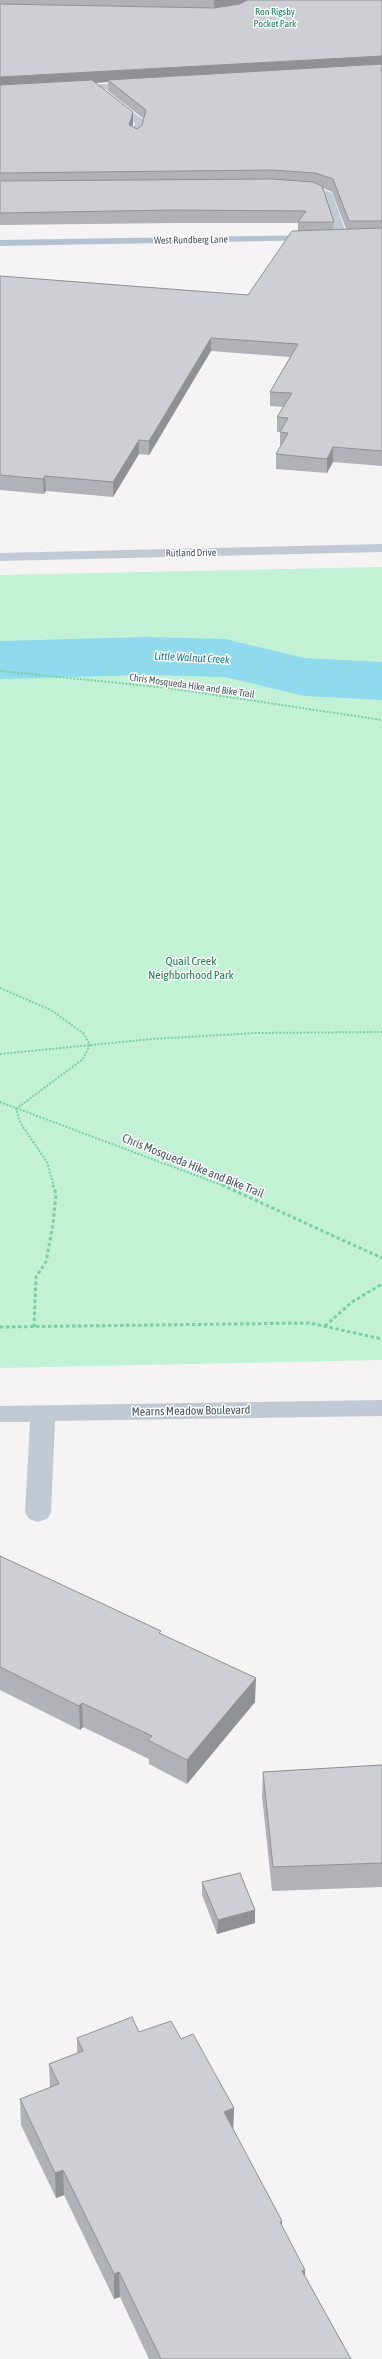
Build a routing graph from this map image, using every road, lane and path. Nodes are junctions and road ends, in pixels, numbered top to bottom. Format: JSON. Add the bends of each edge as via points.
{"nodes":[{"id":1,"x":151,"y":84,"type":"edge"},
{"id":2,"x":95,"y":87,"type":"junction"},
{"id":3,"x":64,"y":89,"type":"edge"},
{"id":4,"x":136,"y":136,"type":"edge"},
{"id":5,"x":286,"y":188,"type":"edge"},
{"id":6,"x":342,"y":238,"type":"junction"},
{"id":7,"x":357,"y":238,"type":"edge"},
{"id":8,"x":0,"y":243,"type":"edge"},
{"id":9,"x":382,"y":548,"type":"edge"},
{"id":10,"x":0,"y":557,"type":"edge"},
{"id":11,"x":0,"y":671,"type":"edge"},
{"id":12,"x":382,"y":720,"type":"edge"},
{"id":13,"x":0,"y":988,"type":"edge"},
{"id":14,"x":382,"y":1032,"type":"edge"},
{"id":15,"x":90,"y":1045,"type":"junction"},
{"id":16,"x":0,"y":1054,"type":"edge"},
{"id":17,"x":0,"y":1102,"type":"edge"},
{"id":18,"x":16,"y":1109,"type":"junction"},
{"id":19,"x":382,"y":1258,"type":"edge"},
{"id":20,"x":382,"y":1284,"type":"edge"},
{"id":21,"x":324,"y":1326,"type":"junction"},
{"id":22,"x":0,"y":1327,"type":"edge"},
{"id":23,"x":34,"y":1327,"type":"junction"},
{"id":24,"x":382,"y":1339,"type":"edge"},
{"id":25,"x":382,"y":1408,"type":"edge"},
{"id":26,"x":43,"y":1413,"type":"junction"},
{"id":27,"x":0,"y":1414,"type":"edge"},
{"id":28,"x":38,"y":1513,"type":"dead end"}],
"edges":[{"from":1,"to":2,"type":"street"},
{"from":2,"to":3,"type":"street"},
{"from":2,"to":4,"type":"street","via":[[140,122]]},
{"from":5,"to":6,"type":"street","via":[[315,190],[328,195]]},
{"from":6,"to":7,"type":"main road","name":"West Rundberg Lane"},
{"from":6,"to":8,"type":"main road","name":"West Rundberg Lane"},
{"from":9,"to":10,"type":"street","name":"Rutland Drive"},
{"from":11,"to":12,"type":"path","name":"Chris Mosqueda Hike and Bike Trail","via":[[168,688]]},
{"from":13,"to":15,"type":"path","via":[[51,1010],[84,1034]]},
{"from":14,"to":15,"type":"path","via":[[256,1032]]},
{"from":15,"to":16,"type":"path"},
{"from":15,"to":18,"type":"path","via":[[83,1059],[66,1074]]},
{"from":17,"to":18,"type":"path","name":"Chris Mosqueda Hike and Bike Trail"},
{"from":18,"to":19,"type":"path","name":"Chris Mosqueda Hike and Bike Trail","via":[[218,1183]]},
{"from":18,"to":23,"type":"path","via":[[21,1124],[46,1162],[56,1194],[46,1262],[36,1277]]},
{"from":20,"to":21,"type":"path","via":[[352,1302]]},
{"from":21,"to":23,"type":"path","via":[[310,1323]]},
{"from":21,"to":24,"type":"path"},
{"from":22,"to":23,"type":"path"},
{"from":25,"to":26,"type":"street","name":"Mearns Meadow Boulevard"},
{"from":26,"to":27,"type":"street","name":"Mearns Meadow Boulevard"},
{"from":26,"to":28,"type":"street"}]}
